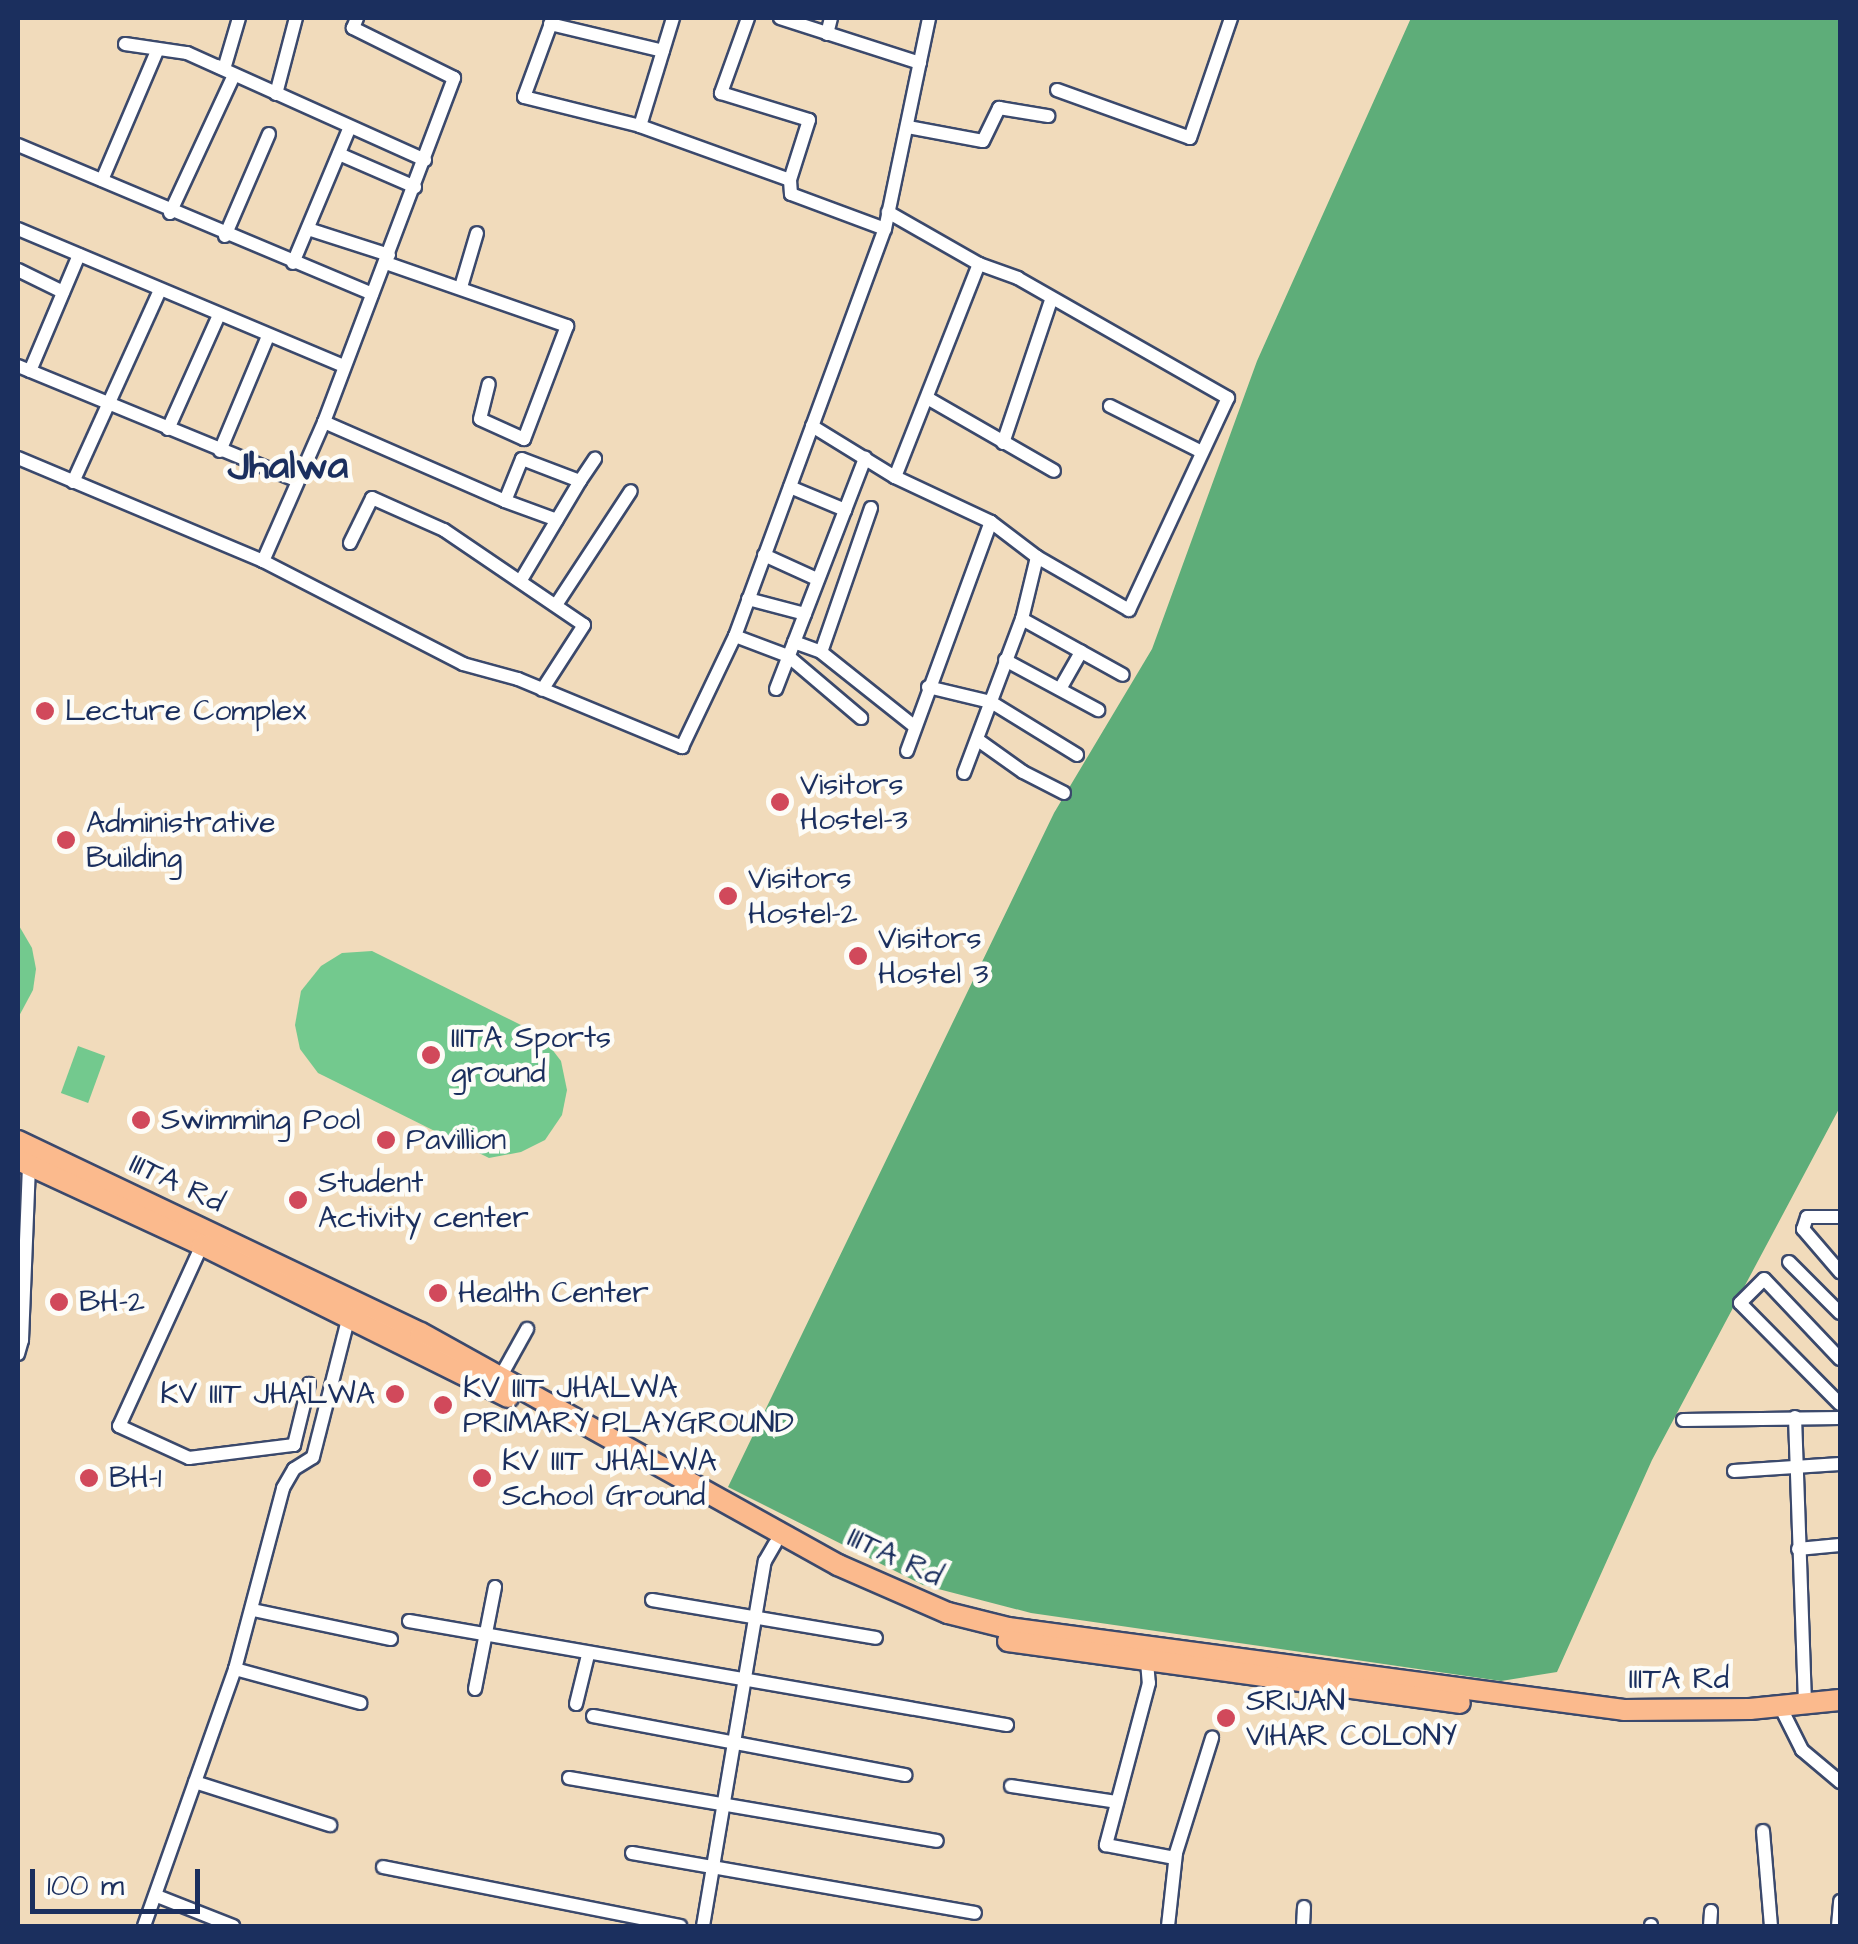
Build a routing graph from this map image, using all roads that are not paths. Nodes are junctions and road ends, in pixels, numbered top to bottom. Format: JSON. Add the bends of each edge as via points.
{"nodes":[{"id":1,"x":239,"y":18,"type":"edge"},
{"id":2,"x":296,"y":18,"type":"edge"},
{"id":3,"x":357,"y":18,"type":"edge"},
{"id":4,"x":673,"y":18,"type":"edge"},
{"id":5,"x":748,"y":18,"type":"edge"},
{"id":6,"x":780,"y":18,"type":"edge"},
{"id":7,"x":831,"y":18,"type":"edge"},
{"id":8,"x":929,"y":18,"type":"edge"},
{"id":9,"x":1231,"y":18,"type":"edge"},
{"id":10,"x":552,"y":21,"type":"edge"},
{"id":11,"x":827,"y":34,"type":"junction"},
{"id":12,"x":125,"y":44,"type":"dead end"},
{"id":13,"x":158,"y":49,"type":"junction"},
{"id":14,"x":662,"y":51,"type":"junction"},
{"id":15,"x":920,"y":63,"type":"junction"},
{"id":16,"x":217,"y":66,"type":"junction"},
{"id":17,"x":234,"y":74,"type":"junction"},
{"id":18,"x":1057,"y":90,"type":"dead end"},
{"id":19,"x":276,"y":94,"type":"junction"},
{"id":20,"x":1048,"y":116,"type":"dead end"},
{"id":21,"x":640,"y":126,"type":"junction"},
{"id":22,"x":350,"y":127,"type":"junction"},
{"id":23,"x":908,"y":127,"type":"junction"},
{"id":24,"x":270,"y":134,"type":"dead end"},
{"id":25,"x":18,"y":146,"type":"edge"},
{"id":26,"x":339,"y":154,"type":"junction"},
{"id":27,"x":425,"y":160,"type":"junction"},
{"id":28,"x":102,"y":180,"type":"junction"},
{"id":29,"x":790,"y":180,"type":"junction"},
{"id":30,"x":415,"y":187,"type":"junction"},
{"id":31,"x":888,"y":212,"type":"junction"},
{"id":32,"x":170,"y":213,"type":"junction"},
{"id":33,"x":18,"y":229,"type":"edge"},
{"id":34,"x":308,"y":229,"type":"junction"},
{"id":35,"x":884,"y":229,"type":"junction"},
{"id":36,"x":476,"y":233,"type":"dead end"},
{"id":37,"x":225,"y":236,"type":"junction"},
{"id":38,"x":79,"y":255,"type":"junction"},
{"id":39,"x":387,"y":259,"type":"junction"},
{"id":40,"x":293,"y":263,"type":"junction"},
{"id":41,"x":980,"y":264,"type":"junction"},
{"id":42,"x":18,"y":270,"type":"edge"},
{"id":43,"x":461,"y":286,"type":"junction"},
{"id":44,"x":160,"y":290,"type":"junction"},
{"id":45,"x":64,"y":292,"type":"junction"},
{"id":46,"x":372,"y":294,"type":"junction"},
{"id":47,"x":1051,"y":300,"type":"junction"},
{"id":48,"x":220,"y":315,"type":"junction"},
{"id":49,"x":268,"y":336,"type":"junction"},
{"id":50,"x":344,"y":366,"type":"junction"},
{"id":51,"x":24,"y":369,"type":"edge"},
{"id":52,"x":489,"y":384,"type":"dead end"},
{"id":53,"x":929,"y":400,"type":"junction"},
{"id":54,"x":109,"y":404,"type":"junction"},
{"id":55,"x":1110,"y":406,"type":"dead end"},
{"id":56,"x":324,"y":422,"type":"junction"},
{"id":57,"x":812,"y":426,"type":"junction"},
{"id":58,"x":168,"y":429,"type":"junction"},
{"id":59,"x":1003,"y":442,"type":"junction"},
{"id":60,"x":220,"y":450,"type":"junction"},
{"id":61,"x":1202,"y":452,"type":"junction"},
{"id":62,"x":18,"y":458,"type":"edge"},
{"id":63,"x":865,"y":458,"type":"junction"},
{"id":64,"x":594,"y":459,"type":"dead end"},
{"id":65,"x":1054,"y":470,"type":"dead end"},
{"id":66,"x":896,"y":477,"type":"junction"},
{"id":67,"x":296,"y":480,"type":"junction"},
{"id":68,"x":72,"y":482,"type":"junction"},
{"id":69,"x":580,"y":482,"type":"junction"},
{"id":70,"x":790,"y":487,"type":"junction"},
{"id":71,"x":632,"y":490,"type":"dead end"},
{"id":72,"x":505,"y":501,"type":"junction"},
{"id":73,"x":870,"y":508,"type":"dead end"},
{"id":74,"x":845,"y":510,"type":"junction"},
{"id":75,"x":557,"y":520,"type":"junction"},
{"id":76,"x":991,"y":522,"type":"junction"},
{"id":77,"x":350,"y":543,"type":"dead end"},
{"id":78,"x":764,"y":556,"type":"junction"},
{"id":79,"x":1037,"y":558,"type":"junction"},
{"id":80,"x":263,"y":561,"type":"junction"},
{"id":81,"x":817,"y":579,"type":"junction"},
{"id":82,"x":520,"y":580,"type":"junction"},
{"id":83,"x":748,"y":599,"type":"junction"},
{"id":84,"x":556,"y":605,"type":"junction"},
{"id":85,"x":805,"y":614,"type":"junction"},
{"id":86,"x":1022,"y":619,"type":"junction"},
{"id":87,"x":735,"y":636,"type":"junction"},
{"id":88,"x":791,"y":649,"type":"junction"},
{"id":89,"x":822,"y":652,"type":"junction"},
{"id":90,"x":1081,"y":652,"type":"junction"},
{"id":91,"x":1005,"y":660,"type":"junction"},
{"id":92,"x":1123,"y":675,"type":"dead end"},
{"id":93,"x":928,"y":687,"type":"junction"},
{"id":94,"x":776,"y":689,"type":"dead end"},
{"id":95,"x":542,"y":690,"type":"junction"},
{"id":96,"x":1060,"y":690,"type":"junction"},
{"id":97,"x":991,"y":702,"type":"junction"},
{"id":98,"x":1098,"y":710,"type":"dead end"},
{"id":99,"x":861,"y":718,"type":"dead end"},
{"id":100,"x":914,"y":726,"type":"junction"},
{"id":101,"x":978,"y":740,"type":"junction"},
{"id":102,"x":907,"y":751,"type":"dead end"},
{"id":103,"x":1076,"y":755,"type":"dead end"},
{"id":104,"x":964,"y":773,"type":"dead end"},
{"id":105,"x":1064,"y":792,"type":"dead end"},
{"id":106,"x":18,"y":1141,"type":"edge"},
{"id":107,"x":23,"y":1162,"type":"edge"},
{"id":108,"x":1840,"y":1217,"type":"edge"},
{"id":109,"x":202,"y":1245,"type":"junction"},
{"id":110,"x":1789,"y":1262,"type":"dead end"},
{"id":111,"x":1838,"y":1266,"type":"edge"},
{"id":112,"x":1840,"y":1313,"type":"edge"},
{"id":113,"x":349,"y":1316,"type":"junction"},
{"id":114,"x":527,"y":1329,"type":"dead end"},
{"id":115,"x":18,"y":1354,"type":"edge"},
{"id":116,"x":1840,"y":1360,"type":"edge"},
{"id":117,"x":309,"y":1384,"type":"dead end"},
{"id":118,"x":497,"y":1384,"type":"junction"},
{"id":119,"x":1840,"y":1404,"type":"edge"},
{"id":120,"x":1795,"y":1417,"type":"junction"},
{"id":121,"x":1840,"y":1418,"type":"edge"},
{"id":122,"x":1683,"y":1420,"type":"dead end"},
{"id":123,"x":1840,"y":1464,"type":"edge"},
{"id":124,"x":1795,"y":1466,"type":"junction"},
{"id":125,"x":1734,"y":1471,"type":"dead end"},
{"id":126,"x":776,"y":1544,"type":"junction"},
{"id":127,"x":1840,"y":1544,"type":"edge"},
{"id":128,"x":1798,"y":1549,"type":"junction"},
{"id":129,"x":495,"y":1587,"type":"dead end"},
{"id":130,"x":652,"y":1600,"type":"dead end"},
{"id":131,"x":253,"y":1610,"type":"junction"},
{"id":132,"x":758,"y":1618,"type":"junction"},
{"id":133,"x":409,"y":1621,"type":"dead end"},
{"id":134,"x":486,"y":1636,"type":"junction"},
{"id":135,"x":876,"y":1638,"type":"dead end"},
{"id":136,"x":391,"y":1639,"type":"dead end"},
{"id":137,"x":588,"y":1655,"type":"junction"},
{"id":138,"x":1147,"y":1662,"type":"junction"},
{"id":139,"x":235,"y":1669,"type":"junction"},
{"id":140,"x":747,"y":1683,"type":"junction"},
{"id":141,"x":475,"y":1690,"type":"dead end"},
{"id":142,"x":1840,"y":1700,"type":"edge"},
{"id":143,"x":360,"y":1703,"type":"dead end"},
{"id":144,"x":576,"y":1704,"type":"dead end"},
{"id":145,"x":1805,"y":1705,"type":"junction"},
{"id":146,"x":1840,"y":1713,"type":"edge"},
{"id":147,"x":1783,"y":1714,"type":"junction"},
{"id":148,"x":593,"y":1716,"type":"dead end"},
{"id":149,"x":1007,"y":1726,"type":"dead end"},
{"id":150,"x":1212,"y":1738,"type":"dead end"},
{"id":151,"x":737,"y":1743,"type":"junction"},
{"id":152,"x":905,"y":1775,"type":"dead end"},
{"id":153,"x":569,"y":1778,"type":"dead end"},
{"id":154,"x":195,"y":1782,"type":"junction"},
{"id":155,"x":1840,"y":1782,"type":"edge"},
{"id":156,"x":1011,"y":1786,"type":"dead end"},
{"id":157,"x":1117,"y":1802,"type":"junction"},
{"id":158,"x":727,"y":1806,"type":"junction"},
{"id":159,"x":330,"y":1825,"type":"dead end"},
{"id":160,"x":1763,"y":1831,"type":"dead end"},
{"id":161,"x":937,"y":1841,"type":"dead end"},
{"id":162,"x":632,"y":1853,"type":"dead end"},
{"id":163,"x":1175,"y":1858,"type":"junction"},
{"id":164,"x":383,"y":1867,"type":"dead end"},
{"id":165,"x":714,"y":1867,"type":"junction"},
{"id":166,"x":157,"y":1896,"type":"junction"},
{"id":167,"x":1840,"y":1901,"type":"edge"},
{"id":168,"x":1304,"y":1907,"type":"dead end"},
{"id":169,"x":1711,"y":1911,"type":"dead end"},
{"id":170,"x":975,"y":1913,"type":"dead end"},
{"id":171,"x":144,"y":1926,"type":"edge"},
{"id":172,"x":233,"y":1926,"type":"edge"},
{"id":173,"x":680,"y":1926,"type":"edge"},
{"id":174,"x":704,"y":1926,"type":"edge"},
{"id":175,"x":1168,"y":1926,"type":"edge"},
{"id":176,"x":1304,"y":1926,"type":"edge"},
{"id":177,"x":1710,"y":1926,"type":"edge"},
{"id":178,"x":1770,"y":1926,"type":"edge"},
{"id":179,"x":1838,"y":1926,"type":"edge"}],
"edges":[{"from":1,"to":16,"type":"street","via":[[224,68]]},
{"from":2,"to":19,"type":"street"},
{"from":3,"to":27,"type":"street","via":[[352,28],[454,78]]},
{"from":4,"to":14,"type":"street"},
{"from":5,"to":29,"type":"street","via":[[721,93],[810,120]]},
{"from":6,"to":11,"type":"street"},
{"from":7,"to":11,"type":"street"},
{"from":8,"to":15,"type":"street"},
{"from":9,"to":18,"type":"street","via":[[1190,138]]},
{"from":10,"to":14,"type":"street"},
{"from":10,"to":21,"type":"street","via":[[524,97]]},
{"from":11,"to":15,"type":"street"},
{"from":12,"to":13,"type":"street"},
{"from":13,"to":16,"type":"street"},
{"from":13,"to":28,"type":"street"},
{"from":14,"to":21,"type":"street"},
{"from":15,"to":23,"type":"street"},
{"from":16,"to":17,"type":"street"},
{"from":17,"to":19,"type":"street"},
{"from":17,"to":32,"type":"street"},
{"from":19,"to":22,"type":"street"},
{"from":20,"to":23,"type":"street","via":[[999,108],[982,141]]},
{"from":21,"to":29,"type":"street"},
{"from":22,"to":26,"type":"street"},
{"from":22,"to":27,"type":"street"},
{"from":23,"to":31,"type":"street"},
{"from":24,"to":37,"type":"street"},
{"from":25,"to":28,"type":"street"},
{"from":26,"to":30,"type":"street"},
{"from":26,"to":34,"type":"street"},
{"from":27,"to":30,"type":"street"},
{"from":28,"to":32,"type":"street"},
{"from":29,"to":35,"type":"street","via":[[791,194]]},
{"from":30,"to":39,"type":"street"},
{"from":31,"to":35,"type":"street"},
{"from":31,"to":41,"type":"street"},
{"from":32,"to":37,"type":"street"},
{"from":33,"to":38,"type":"street"},
{"from":34,"to":39,"type":"street"},
{"from":34,"to":40,"type":"street"},
{"from":35,"to":57,"type":"street"},
{"from":36,"to":43,"type":"street"},
{"from":37,"to":40,"type":"street"},
{"from":38,"to":44,"type":"street"},
{"from":38,"to":45,"type":"street"},
{"from":39,"to":43,"type":"street"},
{"from":39,"to":46,"type":"street"},
{"from":40,"to":46,"type":"street"},
{"from":41,"to":47,"type":"street"},
{"from":41,"to":53,"type":"street"},
{"from":42,"to":45,"type":"street"},
{"from":43,"to":52,"type":"street","via":[[567,326],[524,439],[480,418]]},
{"from":44,"to":48,"type":"street"},
{"from":44,"to":54,"type":"street"},
{"from":45,"to":51,"type":"street"},
{"from":46,"to":50,"type":"street"},
{"from":47,"to":59,"type":"street"},
{"from":47,"to":61,"type":"street","via":[[1228,398]]},
{"from":48,"to":49,"type":"street"},
{"from":48,"to":58,"type":"street"},
{"from":49,"to":50,"type":"street"},
{"from":49,"to":60,"type":"street"},
{"from":50,"to":56,"type":"street"},
{"from":51,"to":54,"type":"street"},
{"from":53,"to":59,"type":"street"},
{"from":53,"to":66,"type":"street"},
{"from":54,"to":58,"type":"street"},
{"from":54,"to":68,"type":"street"},
{"from":55,"to":61,"type":"street"},
{"from":56,"to":67,"type":"street"},
{"from":56,"to":72,"type":"street"},
{"from":57,"to":63,"type":"street"},
{"from":57,"to":70,"type":"street"},
{"from":58,"to":60,"type":"street"},
{"from":59,"to":65,"type":"street"},
{"from":60,"to":67,"type":"street"},
{"from":61,"to":79,"type":"street","via":[[1130,610]]},
{"from":62,"to":68,"type":"street"},
{"from":63,"to":66,"type":"street"},
{"from":63,"to":74,"type":"street"},
{"from":64,"to":69,"type":"street"},
{"from":66,"to":76,"type":"street"},
{"from":67,"to":80,"type":"street"},
{"from":68,"to":80,"type":"street"},
{"from":69,"to":72,"type":"street","via":[[522,458]]},
{"from":69,"to":75,"type":"street"},
{"from":70,"to":74,"type":"street"},
{"from":70,"to":78,"type":"street"},
{"from":71,"to":84,"type":"street"},
{"from":72,"to":75,"type":"street"},
{"from":73,"to":89,"type":"street"},
{"from":74,"to":81,"type":"street"},
{"from":75,"to":82,"type":"street"},
{"from":76,"to":79,"type":"street"},
{"from":76,"to":93,"type":"street"},
{"from":77,"to":82,"type":"street","via":[[372,498],[444,530]]},
{"from":78,"to":81,"type":"street"},
{"from":78,"to":83,"type":"street"},
{"from":79,"to":86,"type":"street"},
{"from":80,"to":95,"type":"street","via":[[464,664]]},
{"from":81,"to":85,"type":"street"},
{"from":82,"to":84,"type":"street"},
{"from":83,"to":85,"type":"street"},
{"from":83,"to":87,"type":"street"},
{"from":84,"to":95,"type":"street","via":[[584,625]]},
{"from":85,"to":88,"type":"street"},
{"from":86,"to":90,"type":"street"},
{"from":86,"to":91,"type":"street"},
{"from":87,"to":88,"type":"street"},
{"from":87,"to":95,"type":"street","via":[[682,747]]},
{"from":88,"to":89,"type":"street"},
{"from":88,"to":94,"type":"street"},
{"from":88,"to":99,"type":"street"},
{"from":89,"to":100,"type":"street"},
{"from":90,"to":92,"type":"street"},
{"from":90,"to":96,"type":"street"},
{"from":91,"to":96,"type":"street"},
{"from":91,"to":97,"type":"street"},
{"from":93,"to":97,"type":"street"},
{"from":93,"to":100,"type":"street"},
{"from":96,"to":98,"type":"street"},
{"from":97,"to":101,"type":"street"},
{"from":97,"to":103,"type":"street"},
{"from":100,"to":102,"type":"street"},
{"from":101,"to":104,"type":"street"},
{"from":101,"to":105,"type":"street"},
{"from":106,"to":118,"type":"main road","name":"IIITA Rd","via":[[421,1333]]},
{"from":107,"to":109,"type":"main road","name":"IIITA Rd"},
{"from":107,"to":115,"type":"street"},
{"from":108,"to":111,"type":"street","via":[[1807,1217],[1802,1229]]},
{"from":109,"to":113,"type":"main road","name":"IIITA Rd"},
{"from":109,"to":117,"type":"street","via":[[119,1426],[189,1458],[294,1444]]},
{"from":110,"to":112,"type":"street"},
{"from":113,"to":118,"type":"main road","name":"IIITA Rd"},
{"from":113,"to":131,"type":"street","via":[[312,1456],[283,1488]]},
{"from":114,"to":118,"type":"street"},
{"from":116,"to":119,"type":"street","via":[[1764,1279],[1740,1302]]},
{"from":118,"to":126,"type":"main road","name":"IIITA Rd"},
{"from":118,"to":147,"type":"main road","name":"IIITA Rd","via":[[838,1564],[974,1620],[1624,1710]]},
{"from":120,"to":121,"type":"street"},
{"from":120,"to":122,"type":"street"},
{"from":120,"to":124,"type":"street"},
{"from":123,"to":124,"type":"street"},
{"from":124,"to":125,"type":"street"},
{"from":124,"to":128,"type":"street"},
{"from":126,"to":132,"type":"street","via":[[765,1561]]},
{"from":126,"to":138,"type":"main road","name":"IIITA Rd","via":[[940,1624]]},
{"from":127,"to":128,"type":"street"},
{"from":128,"to":145,"type":"street"},
{"from":129,"to":134,"type":"street"},
{"from":130,"to":132,"type":"street"},
{"from":131,"to":136,"type":"street"},
{"from":131,"to":139,"type":"street"},
{"from":132,"to":135,"type":"street"},
{"from":132,"to":140,"type":"street"},
{"from":133,"to":134,"type":"street"},
{"from":134,"to":137,"type":"street"},
{"from":134,"to":141,"type":"street"},
{"from":137,"to":140,"type":"street"},
{"from":137,"to":144,"type":"street"},
{"from":138,"to":147,"type":"main road","name":"IIITA Rd","via":[[1613,1722]]},
{"from":138,"to":157,"type":"street","via":[[1150,1683]]},
{"from":139,"to":143,"type":"street"},
{"from":139,"to":154,"type":"street"},
{"from":140,"to":149,"type":"street"},
{"from":140,"to":151,"type":"street"},
{"from":142,"to":145,"type":"main road","name":"IIITA Rd"},
{"from":145,"to":147,"type":"main road","name":"IIITA Rd"},
{"from":146,"to":147,"type":"main road","name":"IIITA Rd"},
{"from":147,"to":155,"type":"street","via":[[1802,1750]]},
{"from":148,"to":151,"type":"street"},
{"from":150,"to":163,"type":"street"},
{"from":151,"to":152,"type":"street"},
{"from":151,"to":158,"type":"street"},
{"from":153,"to":158,"type":"street"},
{"from":154,"to":159,"type":"street"},
{"from":154,"to":166,"type":"street"},
{"from":156,"to":157,"type":"street"},
{"from":157,"to":163,"type":"street","via":[[1106,1845]]},
{"from":158,"to":161,"type":"street"},
{"from":158,"to":165,"type":"street"},
{"from":160,"to":178,"type":"street"},
{"from":162,"to":165,"type":"street"},
{"from":163,"to":175,"type":"street"},
{"from":164,"to":173,"type":"street"},
{"from":165,"to":170,"type":"street"},
{"from":165,"to":174,"type":"street"},
{"from":166,"to":171,"type":"street"},
{"from":166,"to":172,"type":"street"},
{"from":167,"to":179,"type":"street"},
{"from":168,"to":176,"type":"street"},
{"from":169,"to":177,"type":"street"}]}
